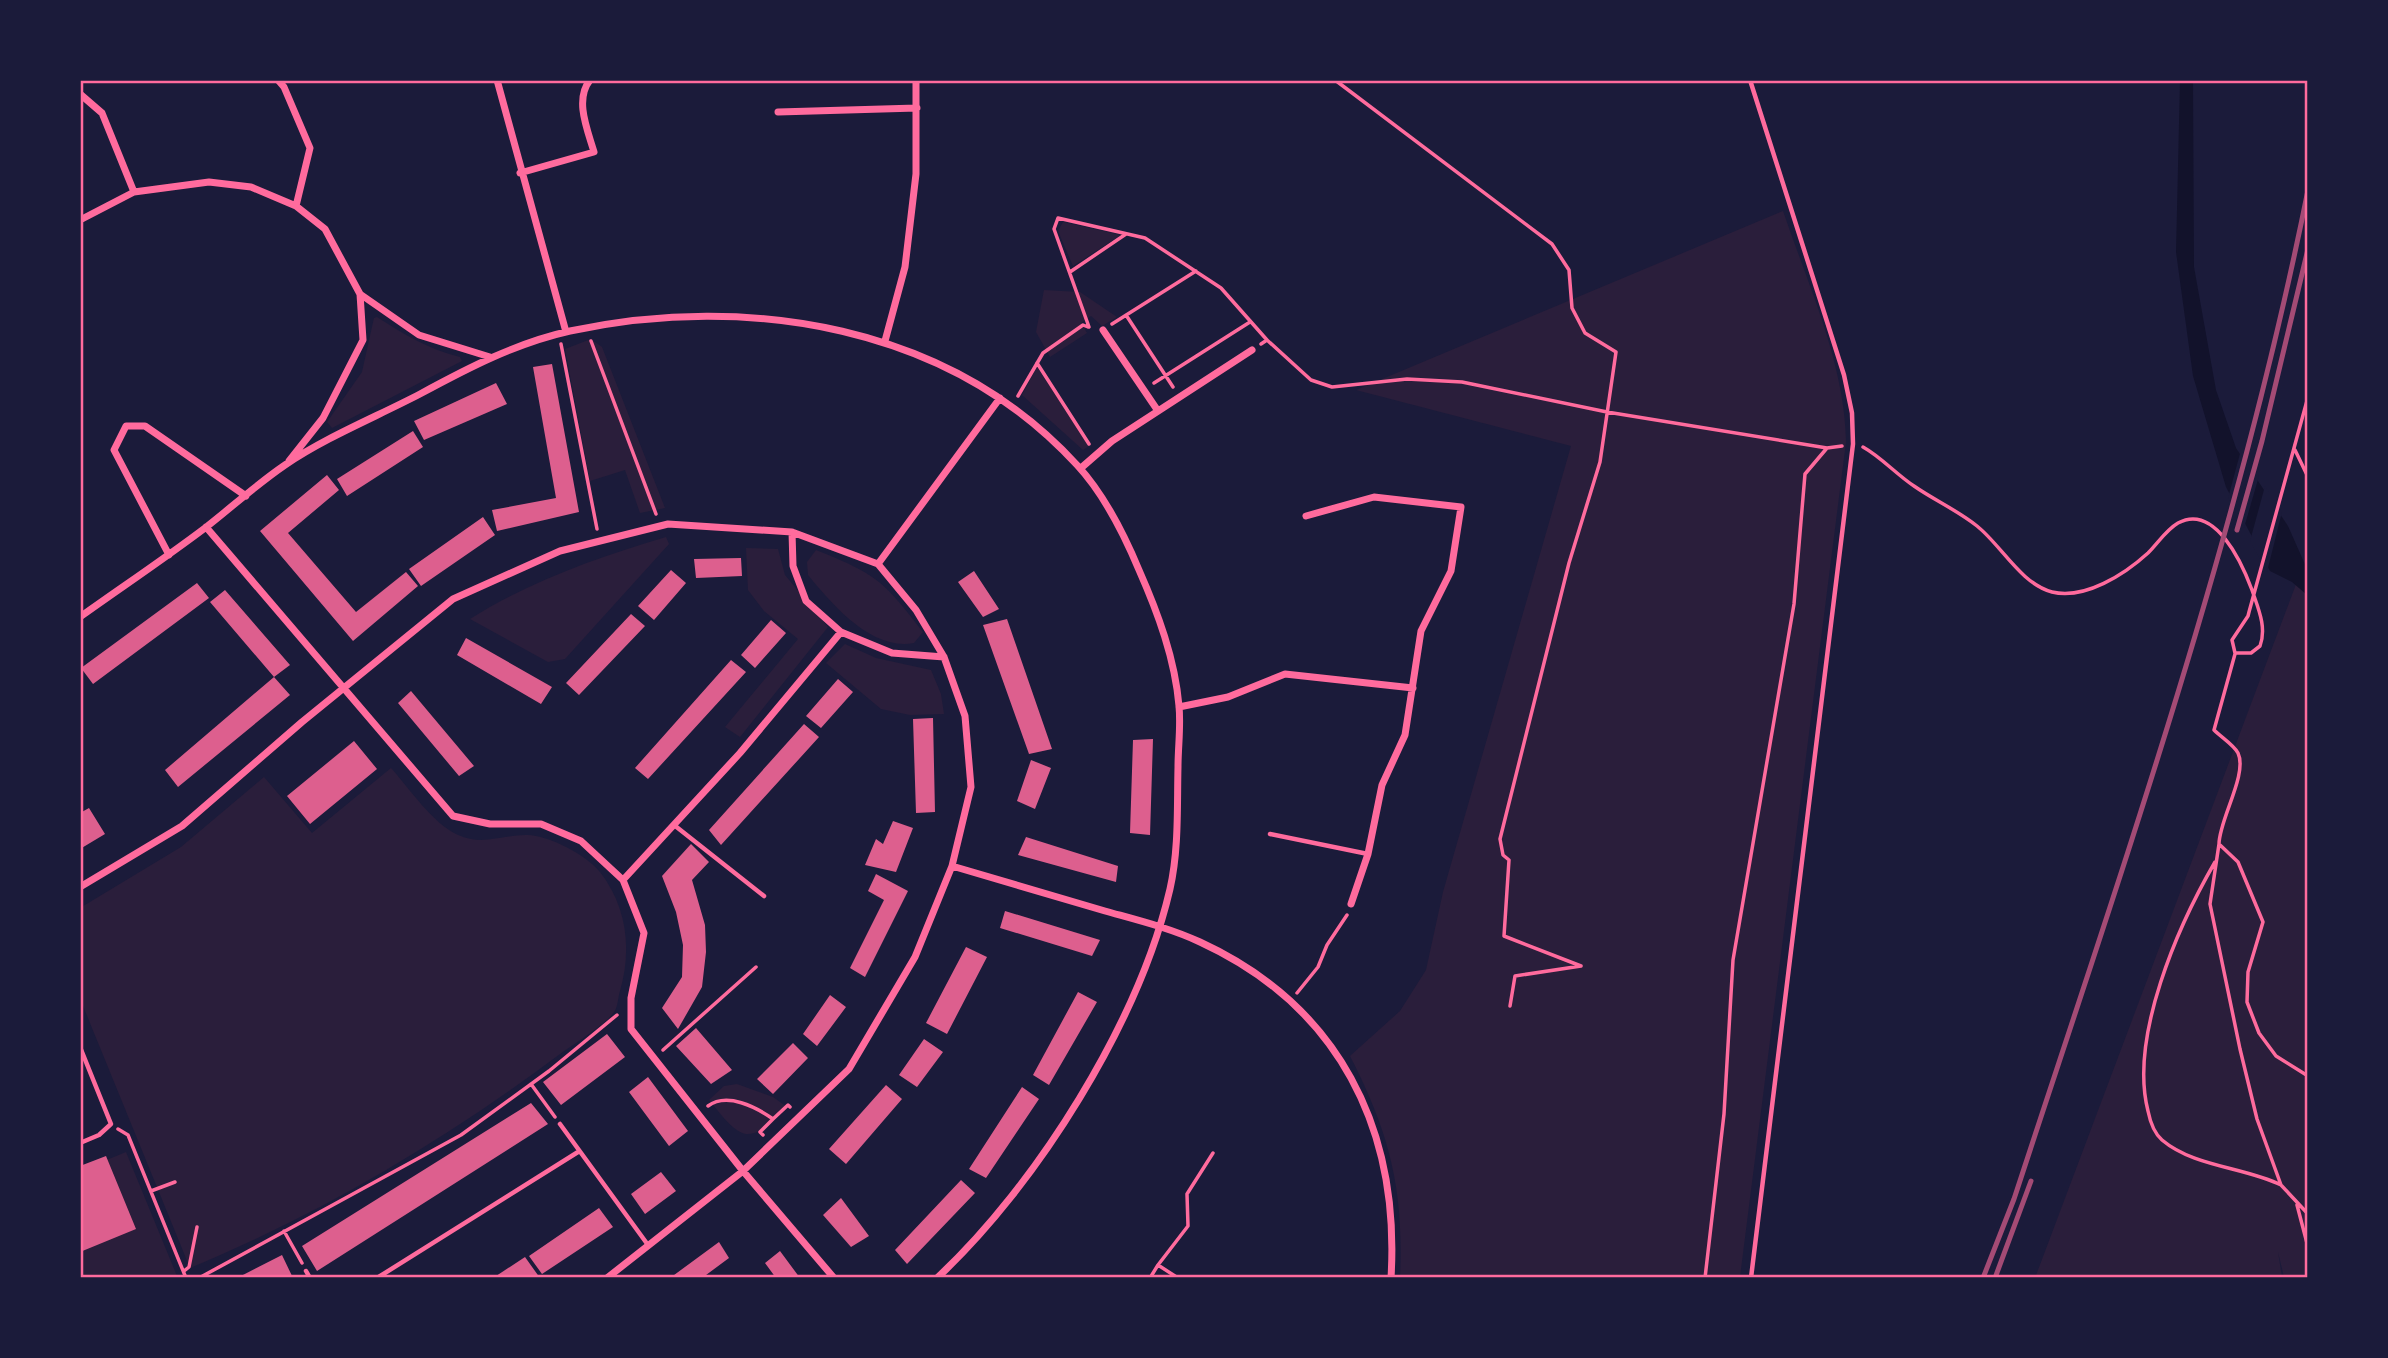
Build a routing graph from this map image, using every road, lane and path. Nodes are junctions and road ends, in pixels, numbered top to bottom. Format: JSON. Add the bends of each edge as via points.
{"nodes":[{"id":1,"x":278,"y":80,"type":"edge"},
{"id":2,"x":497,"y":80,"type":"edge"},
{"id":3,"x":590,"y":80,"type":"edge"},
{"id":4,"x":916,"y":80,"type":"edge"},
{"id":5,"x":1335,"y":80,"type":"edge"},
{"id":6,"x":1750,"y":80,"type":"edge"},
{"id":7,"x":80,"y":94,"type":"edge"},
{"id":8,"x":917,"y":108,"type":"junction"},
{"id":9,"x":778,"y":112,"type":"dead end"},
{"id":10,"x":520,"y":173,"type":"junction"},
{"id":11,"x":134,"y":192,"type":"junction"},
{"id":12,"x":296,"y":206,"type":"junction"},
{"id":13,"x":80,"y":220,"type":"edge"},
{"id":14,"x":1126,"y":234,"type":"junction"},
{"id":15,"x":1070,"y":272,"type":"junction"},
{"id":16,"x":360,"y":294,"type":"junction"},
{"id":17,"x":1126,"y":315,"type":"dead end"},
{"id":18,"x":1251,"y":322,"type":"junction"},
{"id":19,"x":1089,"y":327,"type":"dead end"},
{"id":20,"x":587,"y":328,"type":"junction"},
{"id":21,"x":1103,"y":330,"type":"dead end"},
{"id":22,"x":562,"y":333,"type":"junction"},
{"id":23,"x":1267,"y":340,"type":"junction"},
{"id":24,"x":885,"y":341,"type":"junction"},
{"id":25,"x":1252,"y":350,"type":"joint"},
{"id":26,"x":490,"y":357,"type":"junction"},
{"id":27,"x":1037,"y":363,"type":"dead end"},
{"id":28,"x":1166,"y":375,"type":"junction"},
{"id":29,"x":1143,"y":389,"type":"junction"},
{"id":30,"x":1180,"y":397,"type":"junction"},
{"id":31,"x":2308,"y":397,"type":"edge"},
{"id":32,"x":1000,"y":398,"type":"junction"},
{"id":33,"x":1158,"y":411,"type":"junction"},
{"id":34,"x":1607,"y":412,"type":"junction"},
{"id":35,"x":1853,"y":444,"type":"junction"},
{"id":36,"x":2294,"y":448,"type":"junction"},
{"id":37,"x":1096,"y":455,"type":"junction"},
{"id":38,"x":286,"y":464,"type":"junction"},
{"id":39,"x":1081,"y":468,"type":"junction"},
{"id":40,"x":2308,"y":477,"type":"edge"},
{"id":41,"x":246,"y":496,"type":"junction"},
{"id":42,"x":1306,"y":516,"type":"dead end"},
{"id":43,"x":660,"y":526,"type":"junction"},
{"id":44,"x":206,"y":527,"type":"junction"},
{"id":45,"x":792,"y":531,"type":"junction"},
{"id":46,"x":599,"y":541,"type":"junction"},
{"id":47,"x":169,"y":555,"type":"junction"},
{"id":48,"x":878,"y":564,"type":"junction"},
{"id":49,"x":80,"y":617,"type":"edge"},
{"id":50,"x":841,"y":632,"type":"junction"},
{"id":51,"x":2235,"y":653,"type":"junction"},
{"id":52,"x":944,"y":657,"type":"junction"},
{"id":53,"x":345,"y":686,"type":"junction"},
{"id":54,"x":1413,"y":688,"type":"junction"},
{"id":55,"x":1179,"y":707,"type":"junction"},
{"id":56,"x":674,"y":825,"type":"junction"},
{"id":57,"x":1270,"y":834,"type":"dead end"},
{"id":58,"x":2219,"y":844,"type":"junction"},
{"id":59,"x":1368,"y":854,"type":"junction"},
{"id":60,"x":2215,"y":862,"type":"junction"},
{"id":61,"x":952,"y":866,"type":"junction"},
{"id":62,"x":623,"y":880,"type":"junction"},
{"id":63,"x":80,"y":887,"type":"edge"},
{"id":64,"x":764,"y":896,"type":"dead end"},
{"id":65,"x":1351,"y":904,"type":"joint"},
{"id":66,"x":1158,"y":927,"type":"junction"},
{"id":67,"x":756,"y":967,"type":"dead end"},
{"id":68,"x":1291,"y":1000,"type":"junction"},
{"id":69,"x":631,"y":1004,"type":"junction"},
{"id":70,"x":1510,"y":1006,"type":"dead end"},
{"id":71,"x":80,"y":1047,"type":"edge"},
{"id":72,"x":653,"y":1058,"type":"junction"},
{"id":73,"x":2308,"y":1076,"type":"edge"},
{"id":74,"x":531,"y":1084,"type":"junction"},
{"id":75,"x":698,"y":1114,"type":"junction"},
{"id":76,"x":799,"y":1118,"type":"junction"},
{"id":77,"x":111,"y":1124,"type":"junction"},
{"id":78,"x":560,"y":1124,"type":"joint"},
{"id":79,"x":80,"y":1143,"type":"edge"},
{"id":80,"x":578,"y":1152,"type":"junction"},
{"id":81,"x":1213,"y":1153,"type":"dead end"},
{"id":82,"x":743,"y":1171,"type":"junction"},
{"id":83,"x":175,"y":1182,"type":"dead end"},
{"id":84,"x":2281,"y":1185,"type":"junction"},
{"id":85,"x":151,"y":1191,"type":"junction"},
{"id":86,"x":2297,"y":1203,"type":"junction"},
{"id":87,"x":2308,"y":1214,"type":"edge"},
{"id":88,"x":197,"y":1227,"type":"dead end"},
{"id":89,"x":284,"y":1231,"type":"junction"},
{"id":90,"x":648,"y":1245,"type":"junction"},
{"id":91,"x":2308,"y":1247,"type":"edge"},
{"id":92,"x":1158,"y":1265,"type":"junction"},
{"id":93,"x":184,"y":1271,"type":"junction"},
{"id":94,"x":306,"y":1271,"type":"joint"},
{"id":95,"x":186,"y":1278,"type":"edge"},
{"id":96,"x":200,"y":1278,"type":"edge"},
{"id":97,"x":310,"y":1278,"type":"edge"},
{"id":98,"x":377,"y":1278,"type":"edge"},
{"id":99,"x":607,"y":1278,"type":"edge"},
{"id":100,"x":834,"y":1278,"type":"edge"},
{"id":101,"x":937,"y":1278,"type":"edge"},
{"id":102,"x":1150,"y":1278,"type":"edge"},
{"id":103,"x":1178,"y":1278,"type":"edge"},
{"id":104,"x":1391,"y":1278,"type":"edge"},
{"id":105,"x":1705,"y":1278,"type":"edge"},
{"id":106,"x":1751,"y":1278,"type":"edge"}],
"edges":[{"from":1,"to":12,"type":"street","via":[[310,148]]},
{"from":2,"to":10,"type":"street"},
{"from":3,"to":10,"type":"street","via":[[583,98],[594,152]]},
{"from":4,"to":8,"type":"street"},
{"from":5,"to":34,"type":"path","via":[[1552,244],[1569,270],[1572,308],[1585,333],[1616,352]]},
{"from":6,"to":35,"type":"lane","via":[[1844,375]]},
{"from":7,"to":11,"type":"street","via":[[102,113]]},
{"from":8,"to":9,"type":"street"},
{"from":8,"to":24,"type":"street","via":[[916,174],[905,267]]},
{"from":10,"to":22,"type":"street"},
{"from":11,"to":12,"type":"street","via":[[209,182],[251,187]]},
{"from":11,"to":13,"type":"street"},
{"from":12,"to":16,"type":"street","via":[[325,229]]},
{"from":14,"to":15,"type":"path"},
{"from":14,"to":15,"type":"path","via":[[1058,218],[1054,229]]},
{"from":14,"to":18,"type":"path","via":[[1145,239],[1222,288]]},
{"from":15,"to":19,"type":"path"},
{"from":16,"to":26,"type":"street","via":[[419,335]]},
{"from":16,"to":38,"type":"street","via":[[363,340],[323,418]]},
{"from":17,"to":28,"type":"path"},
{"from":18,"to":23,"type":"path"},
{"from":18,"to":28,"type":"path"},
{"from":20,"to":22,"type":"street"},
{"from":20,"to":24,"type":"street","via":[[664,315],[762,316]]},
{"from":20,"to":43,"type":"path"},
{"from":21,"to":29,"type":"street"},
{"from":22,"to":26,"type":"street"},
{"from":22,"to":46,"type":"path"},
{"from":23,"to":25,"type":"path"},
{"from":23,"to":34,"type":"path","via":[[1311,380],[1332,387],[1407,379],[1462,382]]},
{"from":24,"to":32,"type":"street"},
{"from":25,"to":30,"type":"street"},
{"from":26,"to":38,"type":"street"},
{"from":27,"to":37,"type":"path"},
{"from":28,"to":29,"type":"path"},
{"from":28,"to":30,"type":"path"},
{"from":29,"to":33,"type":"street"},
{"from":30,"to":33,"type":"street"},
{"from":31,"to":36,"type":"path"},
{"from":32,"to":39,"type":"street"},
{"from":32,"to":48,"type":"street"},
{"from":33,"to":37,"type":"street"},
{"from":34,"to":70,"type":"path","via":[[1600,462],[1569,563],[1500,839],[1508,860],[1504,936],[1581,966],[1515,976]]},
{"from":34,"to":105,"type":"path","via":[[1826,448],[1805,474],[1794,604],[1732,960],[1724,1114]]},
{"from":35,"to":51,"type":"path","via":[[1872,452],[1914,486],[1976,524],[2028,577],[2050,592],[2073,592],[2112,579],[2130,569],[2178,523],[2189,519],[2208,523],[2238,560],[2261,618],[2260,646],[2251,653]]},
{"from":35,"to":106,"type":"lane"},
{"from":36,"to":40,"type":"path"},
{"from":36,"to":51,"type":"path","via":[[2249,611],[2232,640]]},
{"from":37,"to":39,"type":"street"},
{"from":38,"to":41,"type":"street"},
{"from":39,"to":55,"type":"street","via":[[1124,535],[1153,600],[1170,655]]},
{"from":41,"to":44,"type":"street"},
{"from":41,"to":47,"type":"street","via":[[145,426],[127,426],[114,450]]},
{"from":42,"to":54,"type":"street","via":[[1374,497],[1461,507],[1451,571],[1422,631]]},
{"from":43,"to":45,"type":"street"},
{"from":43,"to":46,"type":"street"},
{"from":44,"to":47,"type":"street"},
{"from":44,"to":53,"type":"street"},
{"from":45,"to":48,"type":"street"},
{"from":45,"to":50,"type":"street","via":[[793,566],[806,601]]},
{"from":46,"to":53,"type":"street","via":[[560,551],[453,599]]},
{"from":47,"to":49,"type":"street"},
{"from":48,"to":52,"type":"street","via":[[916,610]]},
{"from":50,"to":52,"type":"street","via":[[892,653]]},
{"from":50,"to":56,"type":"street"},
{"from":51,"to":58,"type":"path","via":[[2214,730],[2237,751],[2240,761]]},
{"from":52,"to":61,"type":"street","via":[[965,716],[971,787]]},
{"from":53,"to":62,"type":"street","via":[[453,816],[490,824],[541,824],[581,841]]},
{"from":53,"to":63,"type":"street","via":[[182,826]]},
{"from":54,"to":55,"type":"street","via":[[1285,674],[1228,697]]},
{"from":54,"to":59,"type":"street","via":[[1405,735],[1382,785]]},
{"from":55,"to":66,"type":"street","via":[[1176,852]]},
{"from":56,"to":62,"type":"street"},
{"from":56,"to":64,"type":"lane"},
{"from":57,"to":59,"type":"lane"},
{"from":58,"to":60,"type":"path"},
{"from":58,"to":73,"type":"path","via":[[2238,862],[2263,922],[2248,972],[2247,1002],[2259,1033],[2276,1056]]},
{"from":59,"to":65,"type":"street"},
{"from":60,"to":84,"type":"path","via":[[2210,904],[2214,933],[2257,1119]]},
{"from":60,"to":84,"type":"path","via":[[2192,904],[2157,1001],[2144,1053],[2145,1101],[2159,1138],[2174,1148]]},
{"from":61,"to":66,"type":"street"},
{"from":61,"to":76,"type":"street","via":[[915,957],[849,1069]]},
{"from":62,"to":69,"type":"street","via":[[645,933]]},
{"from":65,"to":68,"type":"path","via":[[1318,967]]},
{"from":66,"to":68,"type":"street","via":[[1227,955]]},
{"from":66,"to":101,"type":"street","via":[[1140,981],[1116,1030],[1045,1149],[999,1210]]},
{"from":67,"to":72,"type":"path"},
{"from":68,"to":104,"type":"street","via":[[1344,1063],[1378,1140],[1391,1198]]},
{"from":69,"to":72,"type":"street","via":[[631,1028]]},
{"from":69,"to":74,"type":"path"},
{"from":71,"to":77,"type":"lane"},
{"from":72,"to":75,"type":"street"},
{"from":74,"to":78,"type":"path"},
{"from":74,"to":89,"type":"path","via":[[460,1135]]},
{"from":75,"to":76,"type":"path","via":[[714,1102],[737,1101],[773,1119],[788,1105]]},
{"from":75,"to":82,"type":"street"},
{"from":76,"to":82,"type":"street"},
{"from":77,"to":79,"type":"lane"},
{"from":77,"to":85,"type":"path","via":[[128,1135]]},
{"from":78,"to":80,"type":"lane"},
{"from":80,"to":90,"type":"lane"},
{"from":80,"to":98,"type":"lane"},
{"from":81,"to":92,"type":"path","via":[[1186,1194],[1188,1226]]},
{"from":82,"to":90,"type":"street"},
{"from":82,"to":100,"type":"street"},
{"from":83,"to":85,"type":"path"},
{"from":84,"to":86,"type":"path"},
{"from":85,"to":93,"type":"path"},
{"from":86,"to":87,"type":"path"},
{"from":86,"to":91,"type":"path"},
{"from":88,"to":93,"type":"path","via":[[190,1267]]},
{"from":89,"to":94,"type":"path"},
{"from":89,"to":96,"type":"path"},
{"from":90,"to":99,"type":"street"},
{"from":92,"to":102,"type":"path"},
{"from":92,"to":103,"type":"path"},
{"from":93,"to":95,"type":"path"},
{"from":94,"to":97,"type":"lane"}]}
